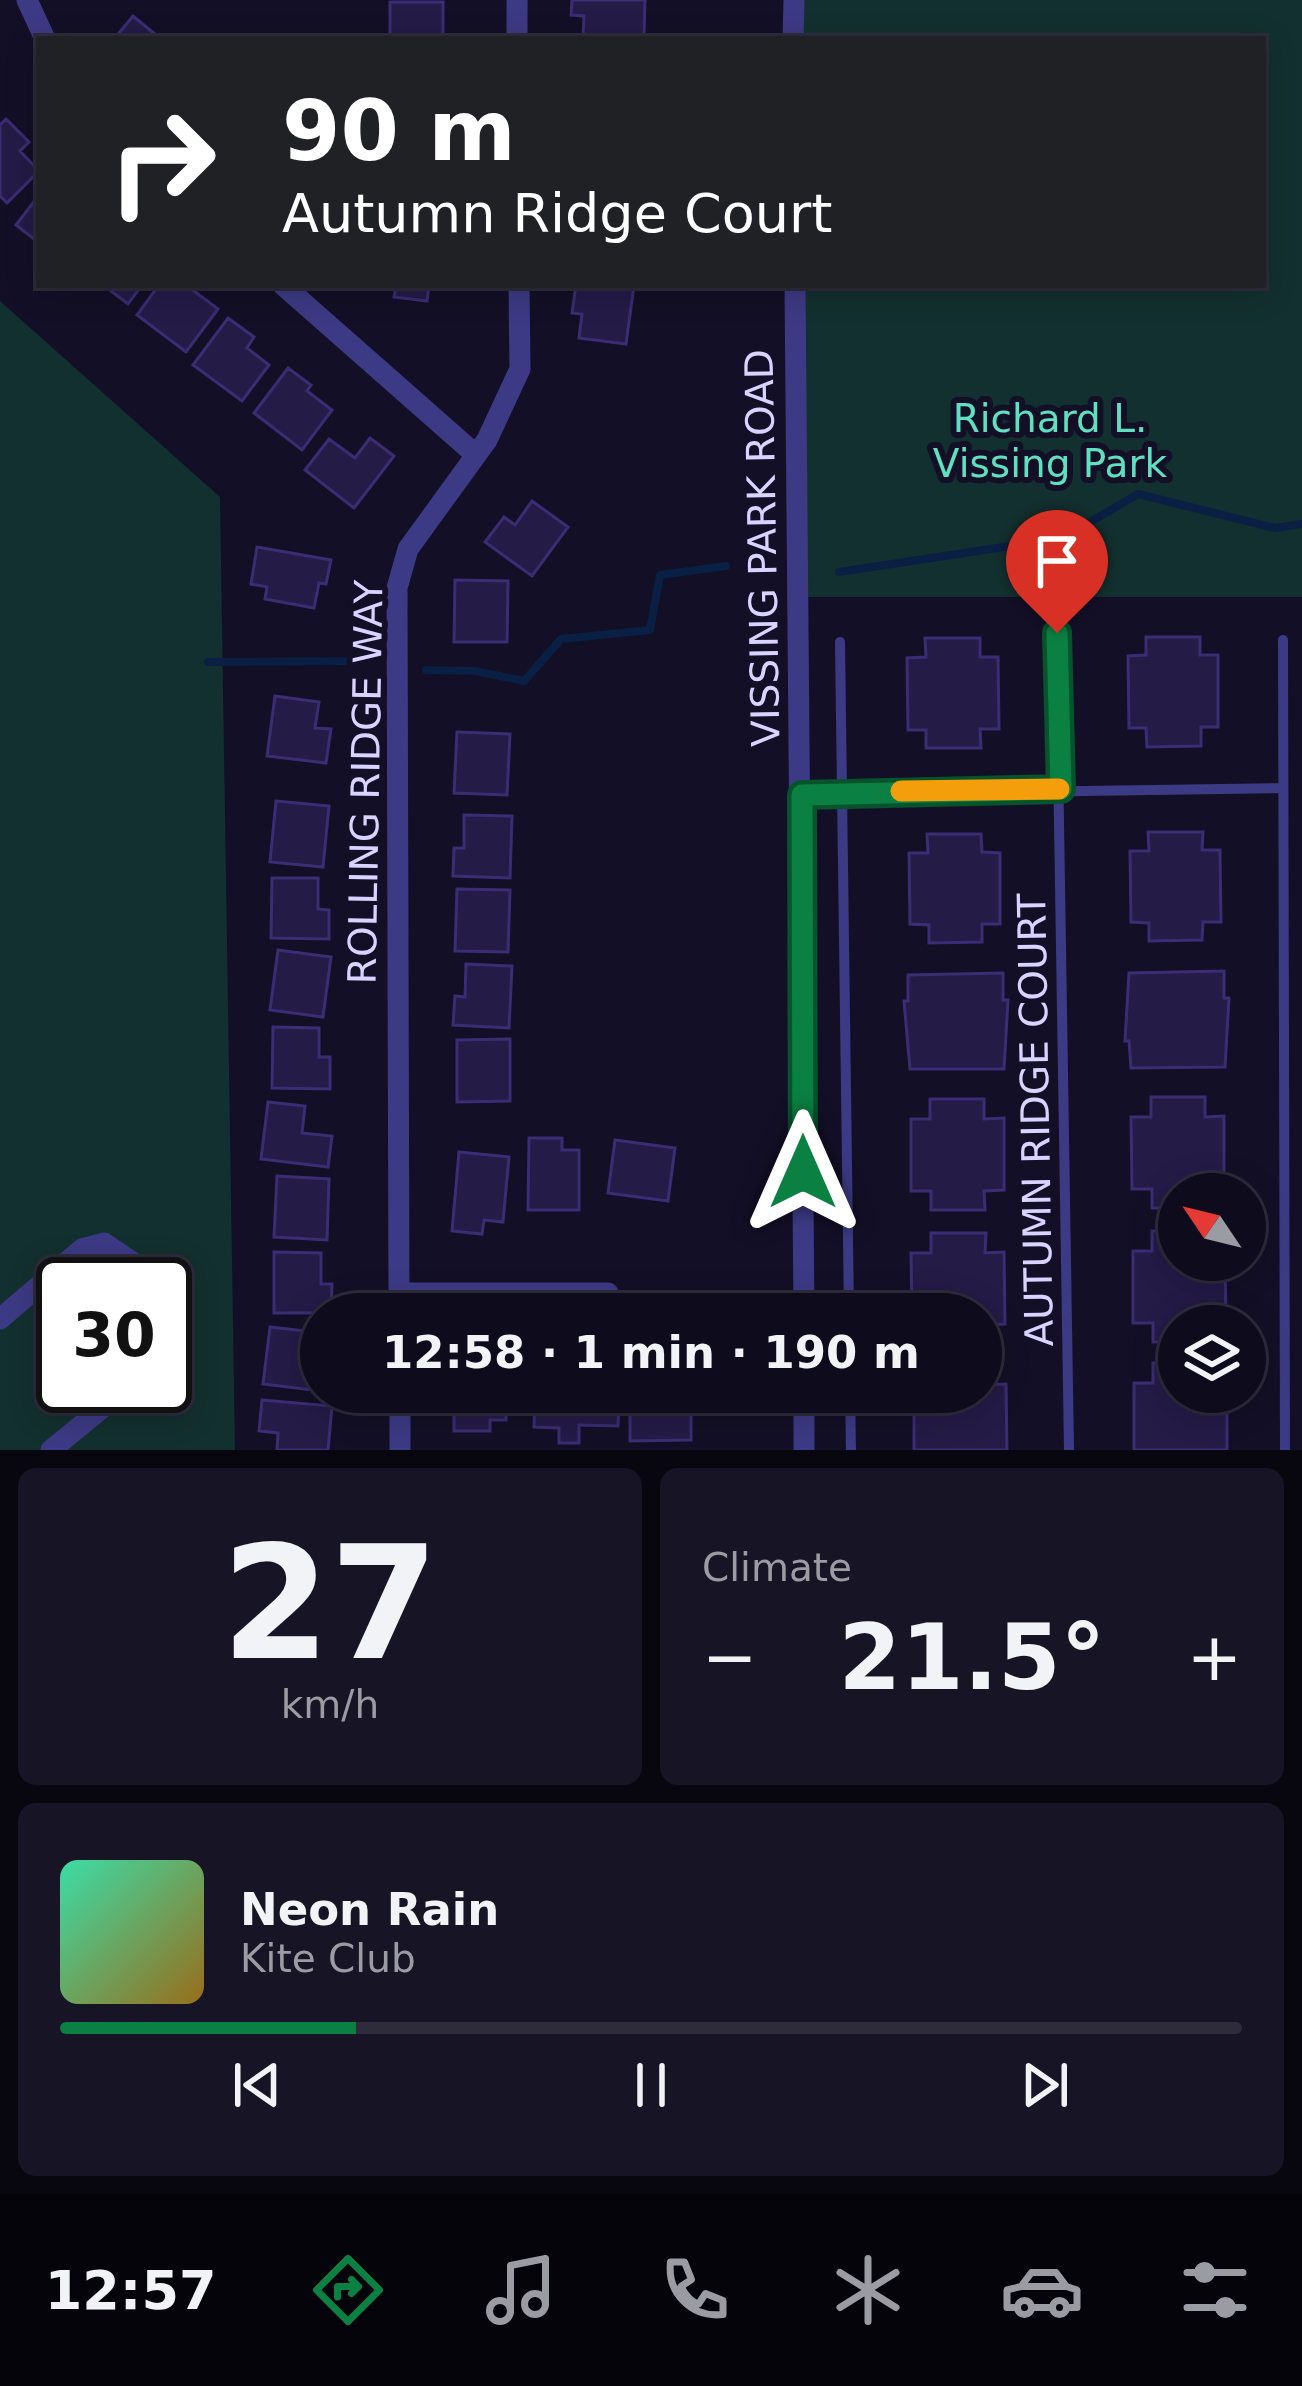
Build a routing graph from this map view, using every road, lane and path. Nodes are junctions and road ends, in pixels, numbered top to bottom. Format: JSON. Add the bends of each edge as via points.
{"nodes":[{"id":1,"x":27,"y":0,"type":"edge"},
{"id":2,"x":517,"y":0,"type":"edge"},
{"id":3,"x":794,"y":0,"type":"edge"},
{"id":4,"x":44,"y":36,"type":"edge"},
{"id":5,"x":517,"y":36,"type":"edge"},
{"id":6,"x":793,"y":36,"type":"edge"},
{"id":7,"x":286,"y":288,"type":"edge"},
{"id":8,"x":519,"y":288,"type":"edge"},
{"id":9,"x":794,"y":288,"type":"edge"},
{"id":10,"x":476,"y":455,"type":"junction"},
{"id":11,"x":1057,"y":633,"type":"dead end"},
{"id":12,"x":1283,"y":640,"type":"dead end"},
{"id":13,"x":840,"y":642,"type":"dead end"},
{"id":14,"x":1282,"y":788,"type":"junction"},
{"id":15,"x":1061,"y":789,"type":"junction"},
{"id":16,"x":843,"y":792,"type":"junction"},
{"id":17,"x":802,"y":795,"type":"junction"},
{"id":18,"x":73,"y":1257,"type":"edge"},
{"id":19,"x":125,"y":1257,"type":"edge"},
{"id":20,"x":36,"y":1288,"type":"edge"},
{"id":21,"x":399,"y":1293,"type":"edge"},
{"id":22,"x":804,"y":1293,"type":"edge"},
{"id":23,"x":849,"y":1293,"type":"edge"},
{"id":24,"x":0,"y":1319,"type":"edge"},
{"id":25,"x":97,"y":1413,"type":"edge"},
{"id":26,"x":400,"y":1413,"type":"edge"},
{"id":27,"x":804,"y":1413,"type":"edge"},
{"id":28,"x":850,"y":1413,"type":"edge"},
{"id":29,"x":51,"y":1450,"type":"edge"},
{"id":30,"x":400,"y":1450,"type":"edge"},
{"id":31,"x":804,"y":1450,"type":"edge"},
{"id":32,"x":851,"y":1450,"type":"edge"},
{"id":33,"x":1070,"y":1450,"type":"edge"},
{"id":34,"x":1285,"y":1450,"type":"edge"}],
"edges":[{"from":1,"to":4,"type":"street"},
{"from":2,"to":5,"type":"street"},
{"from":3,"to":6,"type":"street"},
{"from":7,"to":10,"type":"street"},
{"from":8,"to":10,"type":"street","name":"ROLLING RIDGE WAY","via":[[520,369]]},
{"from":9,"to":17,"type":"street","name":"VISSING PARK ROAD"},
{"from":10,"to":21,"type":"street","name":"ROLLING RIDGE WAY","via":[[408,549],[397,588]]},
{"from":11,"to":15,"type":"lane","name":"AUTUMN RIDGE COURT"},
{"from":12,"to":14,"type":"lane"},
{"from":13,"to":16,"type":"lane"},
{"from":14,"to":15,"type":"lane"},
{"from":14,"to":34,"type":"lane"},
{"from":15,"to":16,"type":"lane"},
{"from":15,"to":33,"type":"lane","name":"AUTUMN RIDGE COURT"},
{"from":16,"to":17,"type":"lane"},
{"from":16,"to":23,"type":"lane"},
{"from":17,"to":22,"type":"street","name":"VISSING PARK ROAD"},
{"from":18,"to":19,"type":"street","via":[[104,1243]]},
{"from":20,"to":24,"type":"street"},
{"from":25,"to":29,"type":"street"},
{"from":26,"to":30,"type":"street"},
{"from":27,"to":31,"type":"street"},
{"from":28,"to":32,"type":"lane"}]}
